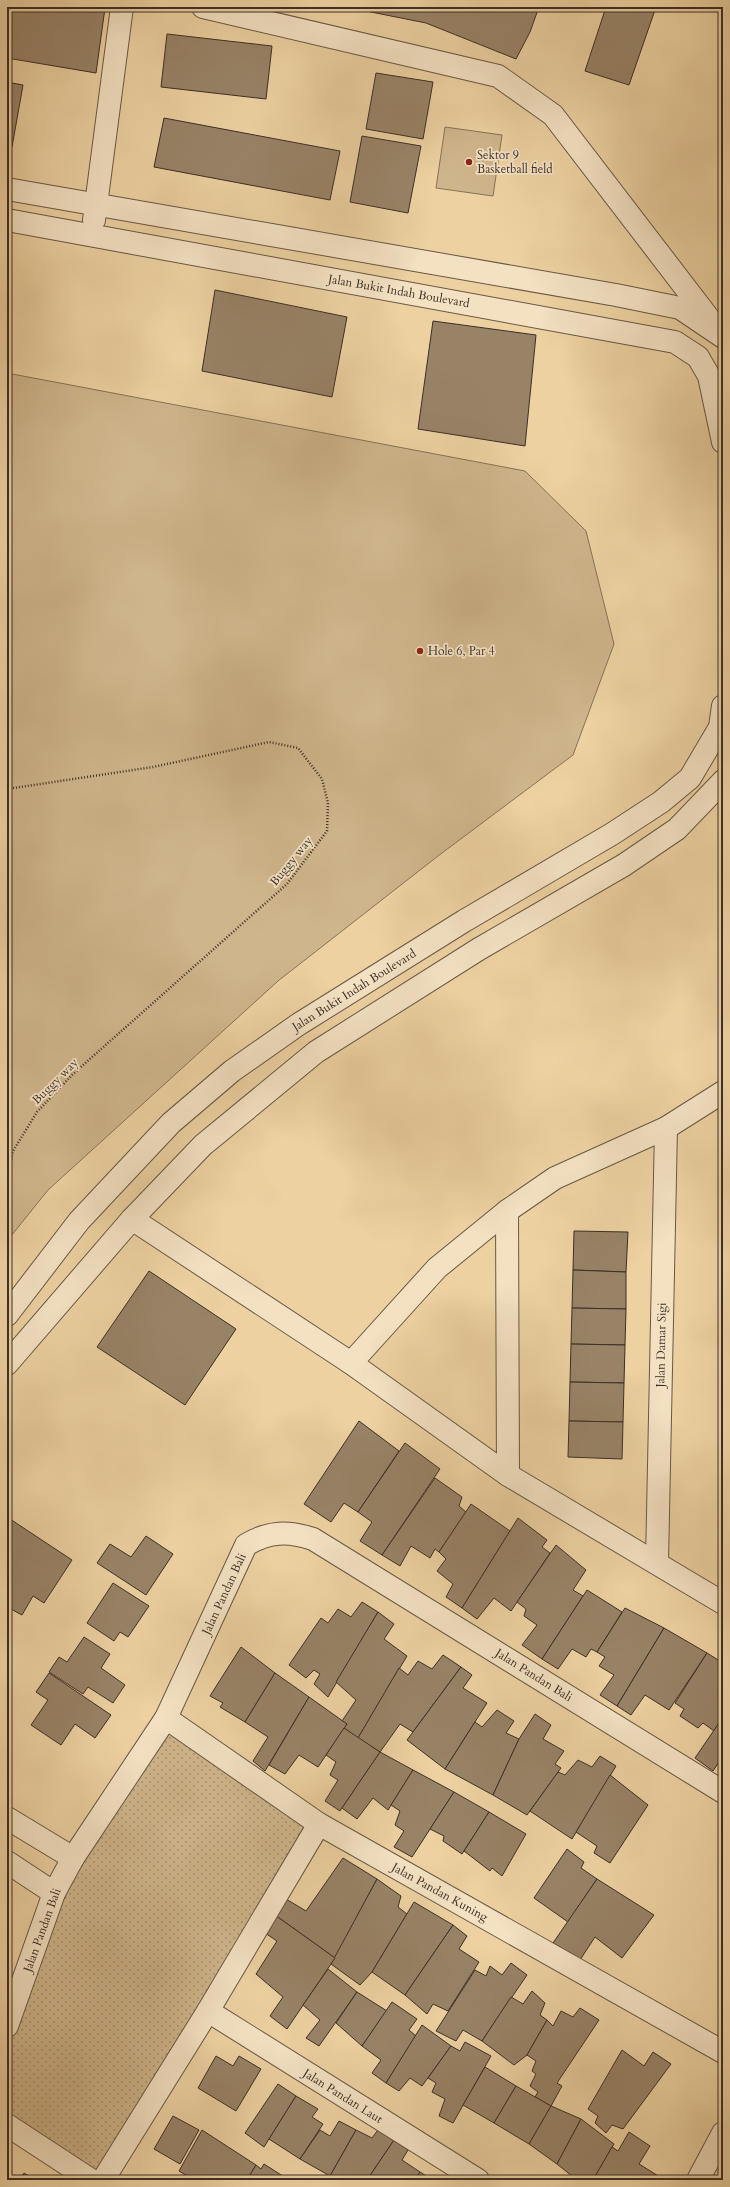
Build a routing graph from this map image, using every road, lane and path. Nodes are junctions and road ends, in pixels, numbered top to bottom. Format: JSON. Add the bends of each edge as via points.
{"nodes":[{"id":1,"x":122,"y":7,"type":"edge"},
{"id":2,"x":203,"y":7,"type":"edge"},
{"id":3,"x":7,"y":189,"type":"edge"},
{"id":4,"x":96,"y":205,"type":"junction"},
{"id":5,"x":7,"y":220,"type":"edge"},
{"id":6,"x":92,"y":235,"type":"junction"},
{"id":7,"x":723,"y":337,"type":"edge"},
{"id":8,"x":723,"y":442,"type":"edge"},
{"id":9,"x":722,"y":720,"type":"edge"},
{"id":10,"x":690,"y":778,"type":"junction"},
{"id":11,"x":723,"y":783,"type":"edge"},
{"id":12,"x":7,"y":790,"type":"edge"},
{"id":13,"x":723,"y":1092,"type":"edge"},
{"id":14,"x":666,"y":1128,"type":"junction"},
{"id":15,"x":7,"y":1178,"type":"edge"},
{"id":16,"x":507,"y":1211,"type":"junction"},
{"id":17,"x":132,"y":1219,"type":"junction"},
{"id":18,"x":7,"y":1315,"type":"edge"},
{"id":19,"x":351,"y":1363,"type":"junction"},
{"id":20,"x":7,"y":1364,"type":"edge"},
{"id":21,"x":508,"y":1475,"type":"junction"},
{"id":22,"x":657,"y":1562,"type":"junction"},
{"id":23,"x":723,"y":1603,"type":"edge"},
{"id":24,"x":166,"y":1718,"type":"junction"},
{"id":25,"x":723,"y":1792,"type":"edge"},
{"id":26,"x":7,"y":1818,"type":"edge"},
{"id":27,"x":319,"y":1824,"type":"junction"},
{"id":28,"x":73,"y":1858,"type":"junction"},
{"id":29,"x":7,"y":1862,"type":"edge"},
{"id":30,"x":54,"y":1893,"type":"junction"},
{"id":31,"x":208,"y":2012,"type":"junction"},
{"id":32,"x":7,"y":2026,"type":"edge"},
{"id":33,"x":723,"y":2052,"type":"edge"},
{"id":34,"x":7,"y":2125,"type":"edge"},
{"id":35,"x":723,"y":2133,"type":"edge"},
{"id":36,"x":91,"y":2180,"type":"edge"},
{"id":37,"x":103,"y":2180,"type":"edge"},
{"id":38,"x":478,"y":2180,"type":"edge"},
{"id":39,"x":698,"y":2180,"type":"edge"}],
"edges":[{"from":1,"to":4,"type":"street"},
{"from":2,"to":7,"type":"street","via":[[498,76],[553,115]]},
{"from":3,"to":4,"type":"street"},
{"from":4,"to":6,"type":"street"},
{"from":4,"to":7,"type":"street","via":[[680,308]]},
{"from":5,"to":6,"type":"street","name":"Jalan Bukit Indah Boulevard"},
{"from":6,"to":8,"type":"street","name":"Jalan Bukit Indah Boulevard","via":[[675,342],[698,356],[709,376]]},
{"from":9,"to":10,"type":"street","name":"Jalan Bukit Indah Boulevard"},
{"from":10,"to":11,"type":"street"},
{"from":10,"to":18,"type":"street","name":"Jalan Bukit Indah Boulevard","via":[[661,802],[612,834],[464,921],[299,1024],[232,1071],[171,1123],[85,1215]]},
{"from":11,"to":17,"type":"street","via":[[677,829],[624,865],[479,949],[316,1052],[203,1145]]},
{"from":12,"to":15,"type":"path","name":"Buggy way","via":[[153,767],[269,742],[298,748],[322,779],[328,803],[326,831],[287,884],[73,1074],[37,1112],[13,1151]]},
{"from":13,"to":14,"type":"street"},
{"from":14,"to":16,"type":"street","via":[[555,1178]]},
{"from":14,"to":22,"type":"street","name":"Jalan Damar Sigi"},
{"from":16,"to":19,"type":"street","via":[[437,1268]]},
{"from":16,"to":21,"type":"street"},
{"from":17,"to":19,"type":"street"},
{"from":17,"to":20,"type":"street"},
{"from":19,"to":21,"type":"street"},
{"from":21,"to":22,"type":"street"},
{"from":22,"to":23,"type":"street"},
{"from":24,"to":25,"type":"street","name":"Jalan Pandan Bali","via":[[246,1544],[260,1536],[293,1533],[313,1539]]},
{"from":24,"to":27,"type":"street","name":"Jalan Pandan Kuning"},
{"from":24,"to":28,"type":"street","name":"Jalan Pandan Bali"},
{"from":26,"to":28,"type":"street"},
{"from":27,"to":31,"type":"street"},
{"from":27,"to":33,"type":"street","name":"Jalan Pandan Kuning"},
{"from":28,"to":30,"type":"street","name":"Jalan Pandan Bali"},
{"from":29,"to":30,"type":"street"},
{"from":30,"to":32,"type":"street","name":"Jalan Pandan Bali"},
{"from":31,"to":37,"type":"street"},
{"from":31,"to":38,"type":"street","name":"Jalan Pandan Laut"},
{"from":34,"to":36,"type":"street"},
{"from":35,"to":39,"type":"street"}]}
